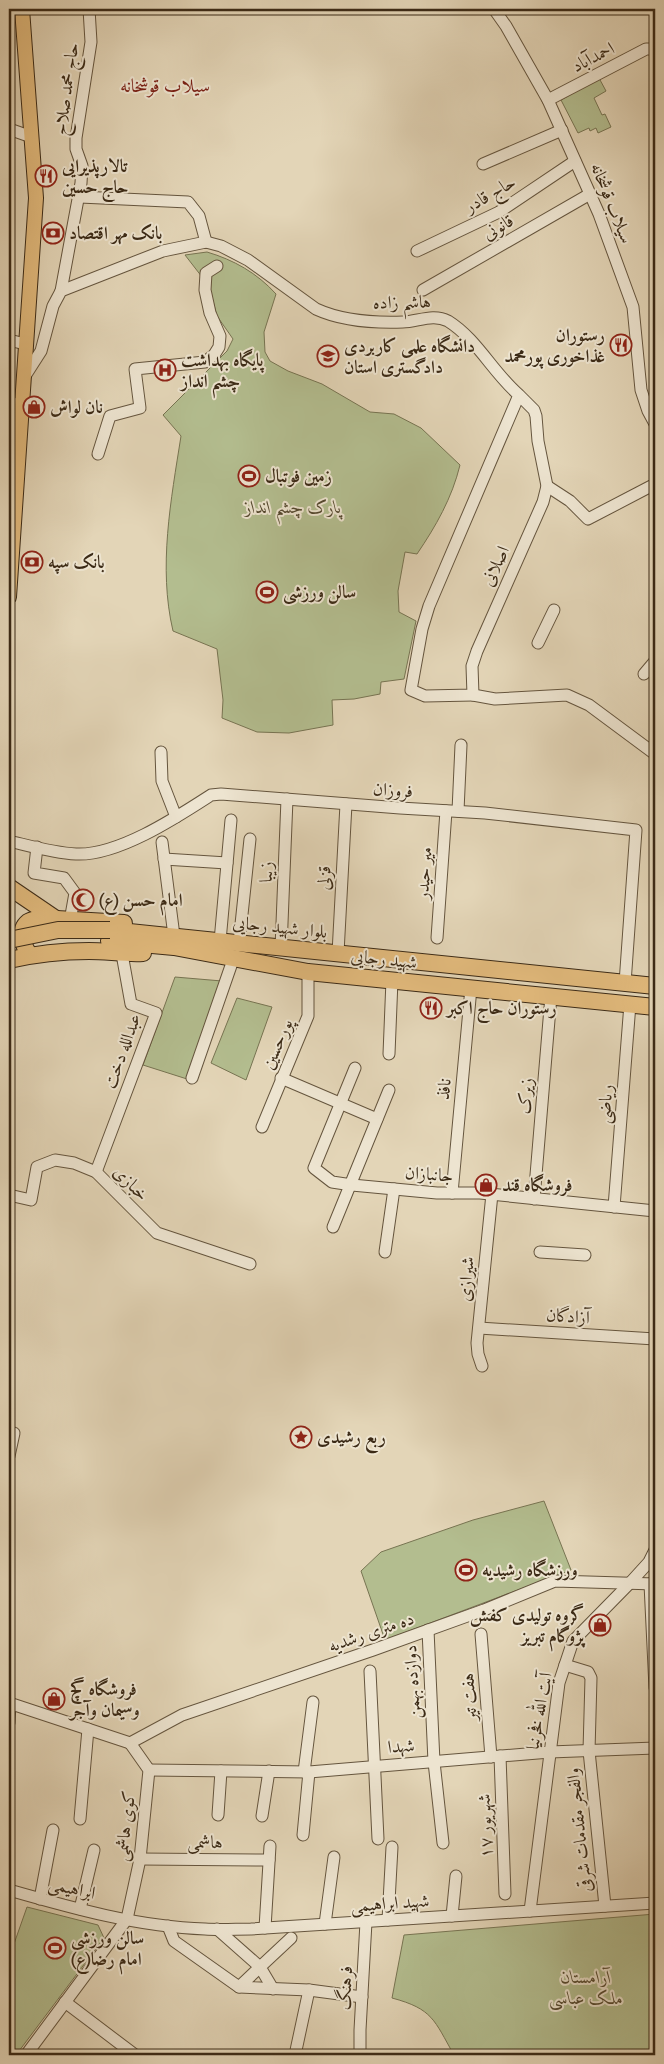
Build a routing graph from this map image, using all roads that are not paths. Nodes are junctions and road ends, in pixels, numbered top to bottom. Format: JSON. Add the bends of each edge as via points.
{"nodes":[{"id":1,"x":17,"y":9,"type":"edge"},
{"id":2,"x":22,"y":9,"type":"edge"},
{"id":3,"x":89,"y":9,"type":"edge"},
{"id":4,"x":494,"y":9,"type":"edge"},
{"id":5,"x":655,"y":49,"type":"edge"},
{"id":6,"x":548,"y":100,"type":"junction"},
{"id":7,"x":9,"y":129,"type":"edge"},
{"id":8,"x":562,"y":130,"type":"junction"},
{"id":9,"x":26,"y":136,"type":"junction"},
{"id":10,"x":575,"y":161,"type":"junction"},
{"id":11,"x":483,"y":164,"type":"dead end"},
{"id":12,"x":590,"y":194,"type":"junction"},
{"id":13,"x":80,"y":197,"type":"junction"},
{"id":14,"x":206,"y":242,"type":"junction"},
{"id":15,"x":418,"y":251,"type":"dead end"},
{"id":16,"x":217,"y":266,"type":"dead end"},
{"id":17,"x":61,"y":290,"type":"junction"},
{"id":18,"x":423,"y":290,"type":"dead end"},
{"id":19,"x":15,"y":342,"type":"edge"},
{"id":20,"x":25,"y":376,"type":"junction"},
{"id":21,"x":519,"y":395,"type":"junction"},
{"id":22,"x":12,"y":403,"type":"edge"},
{"id":23,"x":655,"y":424,"type":"edge"},
{"id":24,"x":98,"y":454,"type":"dead end"},
{"id":25,"x":655,"y":484,"type":"edge"},
{"id":26,"x":546,"y":486,"type":"junction"},
{"id":27,"x":10,"y":513,"type":"edge"},
{"id":28,"x":9,"y":597,"type":"edge"},
{"id":29,"x":554,"y":610,"type":"dead end"},
{"id":30,"x":538,"y":643,"type":"dead end"},
{"id":31,"x":655,"y":661,"type":"edge"},
{"id":32,"x":644,"y":674,"type":"dead end"},
{"id":33,"x":472,"y":695,"type":"junction"},
{"id":34,"x":461,"y":745,"type":"dead end"},
{"id":35,"x":162,"y":752,"type":"dead end"},
{"id":36,"x":655,"y":754,"type":"edge"},
{"id":37,"x":287,"y":799,"type":"junction"},
{"id":38,"x":346,"y":804,"type":"junction"},
{"id":39,"x":446,"y":811,"type":"junction"},
{"id":40,"x":458,"y":811,"type":"junction"},
{"id":41,"x":176,"y":817,"type":"junction"},
{"id":42,"x":232,"y":820,"type":"dead end"},
{"id":43,"x":250,"y":839,"type":"dead end"},
{"id":44,"x":9,"y":842,"type":"edge"},
{"id":45,"x":162,"y":842,"type":"dead end"},
{"id":46,"x":37,"y":847,"type":"junction"},
{"id":47,"x":164,"y":859,"type":"junction"},
{"id":48,"x":227,"y":863,"type":"junction"},
{"id":49,"x":9,"y":887,"type":"edge"},
{"id":50,"x":64,"y":920,"type":"junction"},
{"id":51,"x":110,"y":935,"type":"junction"},
{"id":52,"x":437,"y":938,"type":"dead end"},
{"id":53,"x":9,"y":940,"type":"edge"},
{"id":54,"x":174,"y":941,"type":"junction"},
{"id":55,"x":220,"y":941,"type":"junction"},
{"id":56,"x":281,"y":948,"type":"junction"},
{"id":57,"x":9,"y":950,"type":"edge"},
{"id":58,"x":236,"y":950,"type":"junction"},
{"id":59,"x":338,"y":953,"type":"junction"},
{"id":60,"x":122,"y":954,"type":"junction"},
{"id":61,"x":30,"y":955,"type":"junction"},
{"id":62,"x":9,"y":960,"type":"edge"},
{"id":63,"x":308,"y":972,"type":"junction"},
{"id":64,"x":392,"y":980,"type":"junction"},
{"id":65,"x":625,"y":983,"type":"junction"},
{"id":66,"x":655,"y":986,"type":"edge"},
{"id":67,"x":471,"y":988,"type":"junction"},
{"id":68,"x":551,"y":996,"type":"junction"},
{"id":69,"x":630,"y":1004,"type":"junction"},
{"id":70,"x":655,"y":1007,"type":"edge"},
{"id":71,"x":388,"y":1054,"type":"dead end"},
{"id":72,"x":354,"y":1068,"type":"dead end"},
{"id":73,"x":192,"y":1078,"type":"dead end"},
{"id":74,"x":281,"y":1078,"type":"junction"},
{"id":75,"x":389,"y":1090,"type":"dead end"},
{"id":76,"x":340,"y":1104,"type":"junction"},
{"id":77,"x":377,"y":1119,"type":"junction"},
{"id":78,"x":262,"y":1127,"type":"dead end"},
{"id":79,"x":96,"y":1172,"type":"junction"},
{"id":80,"x":352,"y":1185,"type":"junction"},
{"id":81,"x":394,"y":1189,"type":"junction"},
{"id":82,"x":452,"y":1193,"type":"junction"},
{"id":83,"x":492,"y":1194,"type":"junction"},
{"id":84,"x":9,"y":1195,"type":"edge"},
{"id":85,"x":534,"y":1199,"type":"junction"},
{"id":86,"x":614,"y":1207,"type":"junction"},
{"id":87,"x":655,"y":1211,"type":"edge"},
{"id":88,"x":334,"y":1227,"type":"dead end"},
{"id":89,"x":385,"y":1252,"type":"dead end"},
{"id":90,"x":540,"y":1252,"type":"dead end"},
{"id":91,"x":585,"y":1255,"type":"dead end"},
{"id":92,"x":250,"y":1264,"type":"dead end"},
{"id":93,"x":479,"y":1328,"type":"junction"},
{"id":94,"x":655,"y":1339,"type":"edge"},
{"id":95,"x":482,"y":1366,"type":"dead end"},
{"id":96,"x":14,"y":1433,"type":"dead end"},
{"id":97,"x":9,"y":1456,"type":"edge"},
{"id":98,"x":655,"y":1550,"type":"edge"},
{"id":99,"x":629,"y":1584,"type":"junction"},
{"id":100,"x":653,"y":1584,"type":"edge"},
{"id":101,"x":428,"y":1630,"type":"junction"},
{"id":102,"x":481,"y":1634,"type":"dead end"},
{"id":103,"x":565,"y":1665,"type":"junction"},
{"id":104,"x":370,"y":1670,"type":"dead end"},
{"id":105,"x":655,"y":1688,"type":"edge"},
{"id":106,"x":313,"y":1702,"type":"dead end"},
{"id":107,"x":10,"y":1703,"type":"edge"},
{"id":108,"x":9,"y":1723,"type":"edge"},
{"id":109,"x":88,"y":1729,"type":"junction"},
{"id":110,"x":130,"y":1743,"type":"junction"},
{"id":111,"x":655,"y":1748,"type":"edge"},
{"id":112,"x":589,"y":1751,"type":"junction"},
{"id":113,"x":550,"y":1752,"type":"junction"},
{"id":114,"x":495,"y":1756,"type":"junction"},
{"id":115,"x":434,"y":1762,"type":"junction"},
{"id":116,"x":374,"y":1766,"type":"junction"},
{"id":117,"x":149,"y":1770,"type":"junction"},
{"id":118,"x":221,"y":1771,"type":"junction"},
{"id":119,"x":269,"y":1772,"type":"junction"},
{"id":120,"x":307,"y":1772,"type":"junction"},
{"id":121,"x":218,"y":1815,"type":"dead end"},
{"id":122,"x":262,"y":1816,"type":"dead end"},
{"id":123,"x":80,"y":1819,"type":"dead end"},
{"id":124,"x":53,"y":1830,"type":"dead end"},
{"id":125,"x":303,"y":1835,"type":"dead end"},
{"id":126,"x":378,"y":1839,"type":"dead end"},
{"id":127,"x":442,"y":1843,"type":"dead end"},
{"id":128,"x":270,"y":1846,"type":"dead end"},
{"id":129,"x":392,"y":1847,"type":"dead end"},
{"id":130,"x":94,"y":1850,"type":"dead end"},
{"id":131,"x":334,"y":1857,"type":"dead end"},
{"id":132,"x":140,"y":1859,"type":"junction"},
{"id":133,"x":269,"y":1860,"type":"junction"},
{"id":134,"x":456,"y":1876,"type":"dead end"},
{"id":135,"x":9,"y":1890,"type":"edge"},
{"id":136,"x":505,"y":1894,"type":"dead end"},
{"id":137,"x":40,"y":1899,"type":"junction"},
{"id":138,"x":655,"y":1903,"type":"edge"},
{"id":139,"x":605,"y":1906,"type":"junction"},
{"id":140,"x":80,"y":1909,"type":"junction"},
{"id":141,"x":530,"y":1911,"type":"junction"},
{"id":142,"x":452,"y":1916,"type":"junction"},
{"id":143,"x":127,"y":1919,"type":"junction"},
{"id":144,"x":388,"y":1920,"type":"junction"},
{"id":145,"x":366,"y":1922,"type":"junction"},
{"id":146,"x":325,"y":1924,"type":"junction"},
{"id":147,"x":168,"y":1926,"type":"junction"},
{"id":148,"x":265,"y":1928,"type":"junction"},
{"id":149,"x":217,"y":1929,"type":"junction"},
{"id":150,"x":291,"y":1938,"type":"dead end"},
{"id":151,"x":260,"y":1967,"type":"junction"},
{"id":152,"x":239,"y":1988,"type":"junction"},
{"id":153,"x":273,"y":1989,"type":"junction"},
{"id":154,"x":309,"y":1990,"type":"junction"},
{"id":155,"x":362,"y":1997,"type":"junction"},
{"id":156,"x":66,"y":2002,"type":"junction"},
{"id":157,"x":26,"y":2055,"type":"edge"},
{"id":158,"x":135,"y":2055,"type":"edge"},
{"id":159,"x":296,"y":2055,"type":"edge"},
{"id":160,"x":360,"y":2055,"type":"edge"}],
"edges":[{"from":1,"to":9,"type":"main road"},
{"from":2,"to":20,"type":"main road","via":[[36,198]]},
{"from":3,"to":13,"type":"street","name":"حاج محمد صلاح","via":[[91,42],[76,138],[82,166]]},
{"from":4,"to":6,"type":"street","name":"سیلاب قوشخانه"},
{"from":5,"to":6,"type":"street","name":"احمدآباد","via":[[646,49]]},
{"from":6,"to":8,"type":"street","name":"سیلاب قوشخانه"},
{"from":7,"to":9,"type":"street"},
{"from":8,"to":10,"type":"street","name":"سیلاب قوشخانه"},
{"from":8,"to":11,"type":"street"},
{"from":9,"to":19,"type":"main road","via":[[31,198]]},
{"from":10,"to":12,"type":"street","name":"سیلاب قوشخانه"},
{"from":10,"to":15,"type":"street","name":"حاج قادر","via":[[499,212]]},
{"from":12,"to":18,"type":"street","name":"قانونی"},
{"from":12,"to":23,"type":"street","name":"سیلاب قوشخانه","via":[[633,307],[641,390]]},
{"from":13,"to":14,"type":"street","via":[[188,202],[199,216]]},
{"from":13,"to":17,"type":"street","name":"حاج محمد صلاح"},
{"from":14,"to":17,"type":"street","via":[[163,251]]},
{"from":14,"to":21,"type":"street","name":"هاشم زاده","via":[[222,246],[248,260],[325,313],[377,321],[446,320],[470,340]]},
{"from":16,"to":24,"type":"street","via":[[206,273],[205,290],[210,314],[220,336],[214,355],[205,362],[135,369],[140,408],[110,416]]},
{"from":17,"to":20,"type":"street","via":[[53,306],[41,351]]},
{"from":19,"to":22,"type":"main road"},
{"from":20,"to":27,"type":"main road"},
{"from":21,"to":26,"type":"street","name":"اصلانی","via":[[536,416]]},
{"from":21,"to":33,"type":"street","via":[[429,606],[411,690],[425,696]]},
{"from":22,"to":27,"type":"main road"},
{"from":25,"to":26,"type":"street","via":[[588,519]]},
{"from":26,"to":33,"type":"street","name":"اصلانی","via":[[540,511],[476,652],[472,666]]},
{"from":27,"to":28,"type":"main road"},
{"from":29,"to":30,"type":"street"},
{"from":31,"to":32,"type":"street"},
{"from":33,"to":36,"type":"street","via":[[496,699],[567,695],[589,705]]},
{"from":34,"to":40,"type":"street"},
{"from":35,"to":41,"type":"street","via":[[162,781]]},
{"from":37,"to":38,"type":"street","name":"فروزان"},
{"from":37,"to":41,"type":"street","name":"فروزان","via":[[212,795]]},
{"from":37,"to":56,"type":"street","name":"زیبا"},
{"from":38,"to":39,"type":"street","name":"فروزان"},
{"from":38,"to":59,"type":"street","name":"قزلی"},
{"from":39,"to":40,"type":"street","name":"فروزان"},
{"from":39,"to":52,"type":"street","name":"میر حیدر"},
{"from":40,"to":65,"type":"street","name":"فروزان","via":[[636,830]]},
{"from":41,"to":46,"type":"street","name":"فروزان","via":[[107,850],[77,854]]},
{"from":42,"to":48,"type":"street"},
{"from":43,"to":58,"type":"street"},
{"from":44,"to":46,"type":"street","name":"فروزان"},
{"from":45,"to":47,"type":"street"},
{"from":46,"to":50,"type":"street","via":[[34,873],[64,878],[75,893]]},
{"from":47,"to":48,"type":"street"},
{"from":47,"to":54,"type":"street"},
{"from":48,"to":55,"type":"street"},
{"from":49,"to":50,"type":"highway"},
{"from":50,"to":54,"type":"highway","via":[[137,924]]},
{"from":50,"to":61,"type":"highway","via":[[40,918],[29,921],[23,929],[23,938],[25,950]]},
{"from":51,"to":53,"type":"highway","bridge":true,"via":[[58,930]]},
{"from":51,"to":54,"type":"highway","name":"بلوار شهید رجایی"},
{"from":51,"to":57,"type":"highway"},
{"from":54,"to":55,"type":"highway","name":"بلوار شهید رجایی"},
{"from":54,"to":58,"type":"highway","name":"شهید رجایی"},
{"from":54,"to":60,"type":"highway","via":[[146,953]]},
{"from":55,"to":58,"type":"highway","name":"بلوار شهید رجایی"},
{"from":56,"to":58,"type":"highway","name":"بلوار شهید رجایی"},
{"from":56,"to":59,"type":"highway","name":"بلوار شهید رجایی"},
{"from":58,"to":63,"type":"highway","name":"شهید رجایی"},
{"from":58,"to":73,"type":"street"},
{"from":59,"to":65,"type":"highway","name":"بلوار شهید رجایی"},
{"from":60,"to":61,"type":"highway","via":[[90,951]]},
{"from":60,"to":79,"type":"street","name":"عبدالله دخت","via":[[131,1004],[156,1013]]},
{"from":61,"to":62,"type":"highway"},
{"from":63,"to":64,"type":"highway","name":"شهید رجایی"},
{"from":63,"to":74,"type":"street","name":"پورحسین","via":[[308,1016]]},
{"from":64,"to":67,"type":"highway","name":"شهید رجایی"},
{"from":64,"to":71,"type":"street"},
{"from":65,"to":66,"type":"highway","name":"بلوار شهید رجایی"},
{"from":67,"to":68,"type":"highway","name":"شهید رجایی"},
{"from":67,"to":82,"type":"street","name":"نافذ"},
{"from":68,"to":69,"type":"highway","name":"شهید رجایی"},
{"from":68,"to":85,"type":"street","name":"زیرک"},
{"from":69,"to":70,"type":"highway","name":"شهید رجایی"},
{"from":69,"to":86,"type":"street","name":"ریاضی"},
{"from":72,"to":76,"type":"street","name":"جانبازان"},
{"from":74,"to":76,"type":"street"},
{"from":74,"to":78,"type":"street","name":"پورحسین"},
{"from":75,"to":77,"type":"street"},
{"from":76,"to":77,"type":"street"},
{"from":76,"to":80,"type":"street","name":"جانبازان","via":[[314,1168],[332,1182]]},
{"from":77,"to":80,"type":"street"},
{"from":79,"to":84,"type":"street","name":"خبازی","via":[[55,1160],[37,1167],[31,1200]]},
{"from":79,"to":92,"type":"street","name":"خبازی","via":[[157,1233]]},
{"from":80,"to":81,"type":"street","name":"جانبازان"},
{"from":80,"to":88,"type":"street"},
{"from":81,"to":82,"type":"street","name":"جانبازان"},
{"from":81,"to":89,"type":"street"},
{"from":82,"to":83,"type":"street","name":"جانبازان"},
{"from":83,"to":85,"type":"street","name":"جانبازان"},
{"from":83,"to":93,"type":"street","name":"شیرازی"},
{"from":85,"to":86,"type":"street","name":"جانبازان"},
{"from":86,"to":87,"type":"street","name":"جانبازان"},
{"from":90,"to":91,"type":"street"},
{"from":93,"to":94,"type":"street","name":"آزادگان"},
{"from":93,"to":95,"type":"street","name":"شیرازی","via":[[478,1354]]},
{"from":96,"to":97,"type":"street"},
{"from":98,"to":99,"type":"street","name":"آیت الله فخرنیا","via":[[649,1562]]},
{"from":99,"to":100,"type":"street","name":"ده متری رشدیه"},
{"from":99,"to":101,"type":"street","name":"ده متری رشدیه","via":[[555,1581]]},
{"from":99,"to":103,"type":"street","name":"آیت الله فخرنیا","via":[[573,1641]]},
{"from":100,"to":105,"type":"street"},
{"from":101,"to":110,"type":"street","name":"ده متری رشدیه","via":[[182,1715]]},
{"from":101,"to":115,"type":"street","name":"دوازده بهمن"},
{"from":102,"to":114,"type":"street","name":"هفت تیر"},
{"from":103,"to":112,"type":"street","name":"والفجر مقدمات شرقی","via":[[588,1672],[591,1678]]},
{"from":103,"to":113,"type":"street","name":"آیت الله فخرنیا","via":[[559,1683]]},
{"from":104,"to":116,"type":"street"},
{"from":106,"to":120,"type":"street"},
{"from":107,"to":108,"type":"street"},
{"from":107,"to":109,"type":"street"},
{"from":109,"to":110,"type":"street"},
{"from":109,"to":123,"type":"street"},
{"from":110,"to":117,"type":"street","name":"کوی هاشمی"},
{"from":111,"to":112,"type":"street","name":"شهدا"},
{"from":112,"to":113,"type":"street","name":"شهدا"},
{"from":112,"to":139,"type":"street","name":"والفجر مقدمات شرقی"},
{"from":113,"to":114,"type":"street","name":"شهدا"},
{"from":113,"to":141,"type":"street","name":"آیت الله فخرنیا"},
{"from":114,"to":115,"type":"street","name":"شهدا"},
{"from":114,"to":136,"type":"street","name":"۱۷ شهریور"},
{"from":115,"to":116,"type":"street","name":"شهدا"},
{"from":115,"to":127,"type":"street","name":"دوازده بهمن"},
{"from":116,"to":120,"type":"street","name":"شهدا"},
{"from":116,"to":126,"type":"street"},
{"from":117,"to":118,"type":"street","name":"شهدا"},
{"from":117,"to":132,"type":"street","name":"کوی هاشمی"},
{"from":118,"to":119,"type":"street","name":"شهدا"},
{"from":118,"to":121,"type":"street"},
{"from":119,"to":120,"type":"street","name":"شهدا"},
{"from":119,"to":122,"type":"street"},
{"from":120,"to":125,"type":"street"},
{"from":124,"to":137,"type":"street"},
{"from":128,"to":133,"type":"street"},
{"from":129,"to":144,"type":"street"},
{"from":130,"to":140,"type":"street"},
{"from":131,"to":146,"type":"street"},
{"from":132,"to":133,"type":"street","name":"هاشمی"},
{"from":132,"to":143,"type":"street","name":"کوی هاشمی"},
{"from":133,"to":148,"type":"street"},
{"from":134,"to":142,"type":"street"},
{"from":135,"to":137,"type":"street","name":"ابراهیمی"},
{"from":137,"to":140,"type":"street","name":"ابراهیمی"},
{"from":138,"to":139,"type":"street","name":"شهید ابراهیمی"},
{"from":139,"to":141,"type":"street","name":"شهید ابراهیمی"},
{"from":140,"to":143,"type":"street","name":"ابراهیمی"},
{"from":141,"to":142,"type":"street","name":"شهید ابراهیمی"},
{"from":142,"to":144,"type":"street","name":"شهید ابراهیمی"},
{"from":143,"to":147,"type":"street","name":"شهید ابراهیمی"},
{"from":143,"to":156,"type":"street"},
{"from":144,"to":145,"type":"street","name":"شهید ابراهیمی"},
{"from":145,"to":146,"type":"street","name":"شهید ابراهیمی"},
{"from":145,"to":155,"type":"street","name":"فرهنگ"},
{"from":146,"to":148,"type":"street","name":"شهید ابراهیمی"},
{"from":147,"to":149,"type":"street","name":"شهید ابراهیمی"},
{"from":147,"to":152,"type":"street","via":[[174,1941]]},
{"from":148,"to":149,"type":"street","name":"شهید ابراهیمی"},
{"from":149,"to":151,"type":"street"},
{"from":150,"to":151,"type":"street"},
{"from":151,"to":152,"type":"street"},
{"from":151,"to":153,"type":"street"},
{"from":152,"to":153,"type":"street"},
{"from":153,"to":154,"type":"street"},
{"from":154,"to":155,"type":"street"},
{"from":154,"to":159,"type":"street"},
{"from":155,"to":160,"type":"street","name":"فرهنگ"},
{"from":156,"to":157,"type":"street"},
{"from":156,"to":158,"type":"street"}]}
